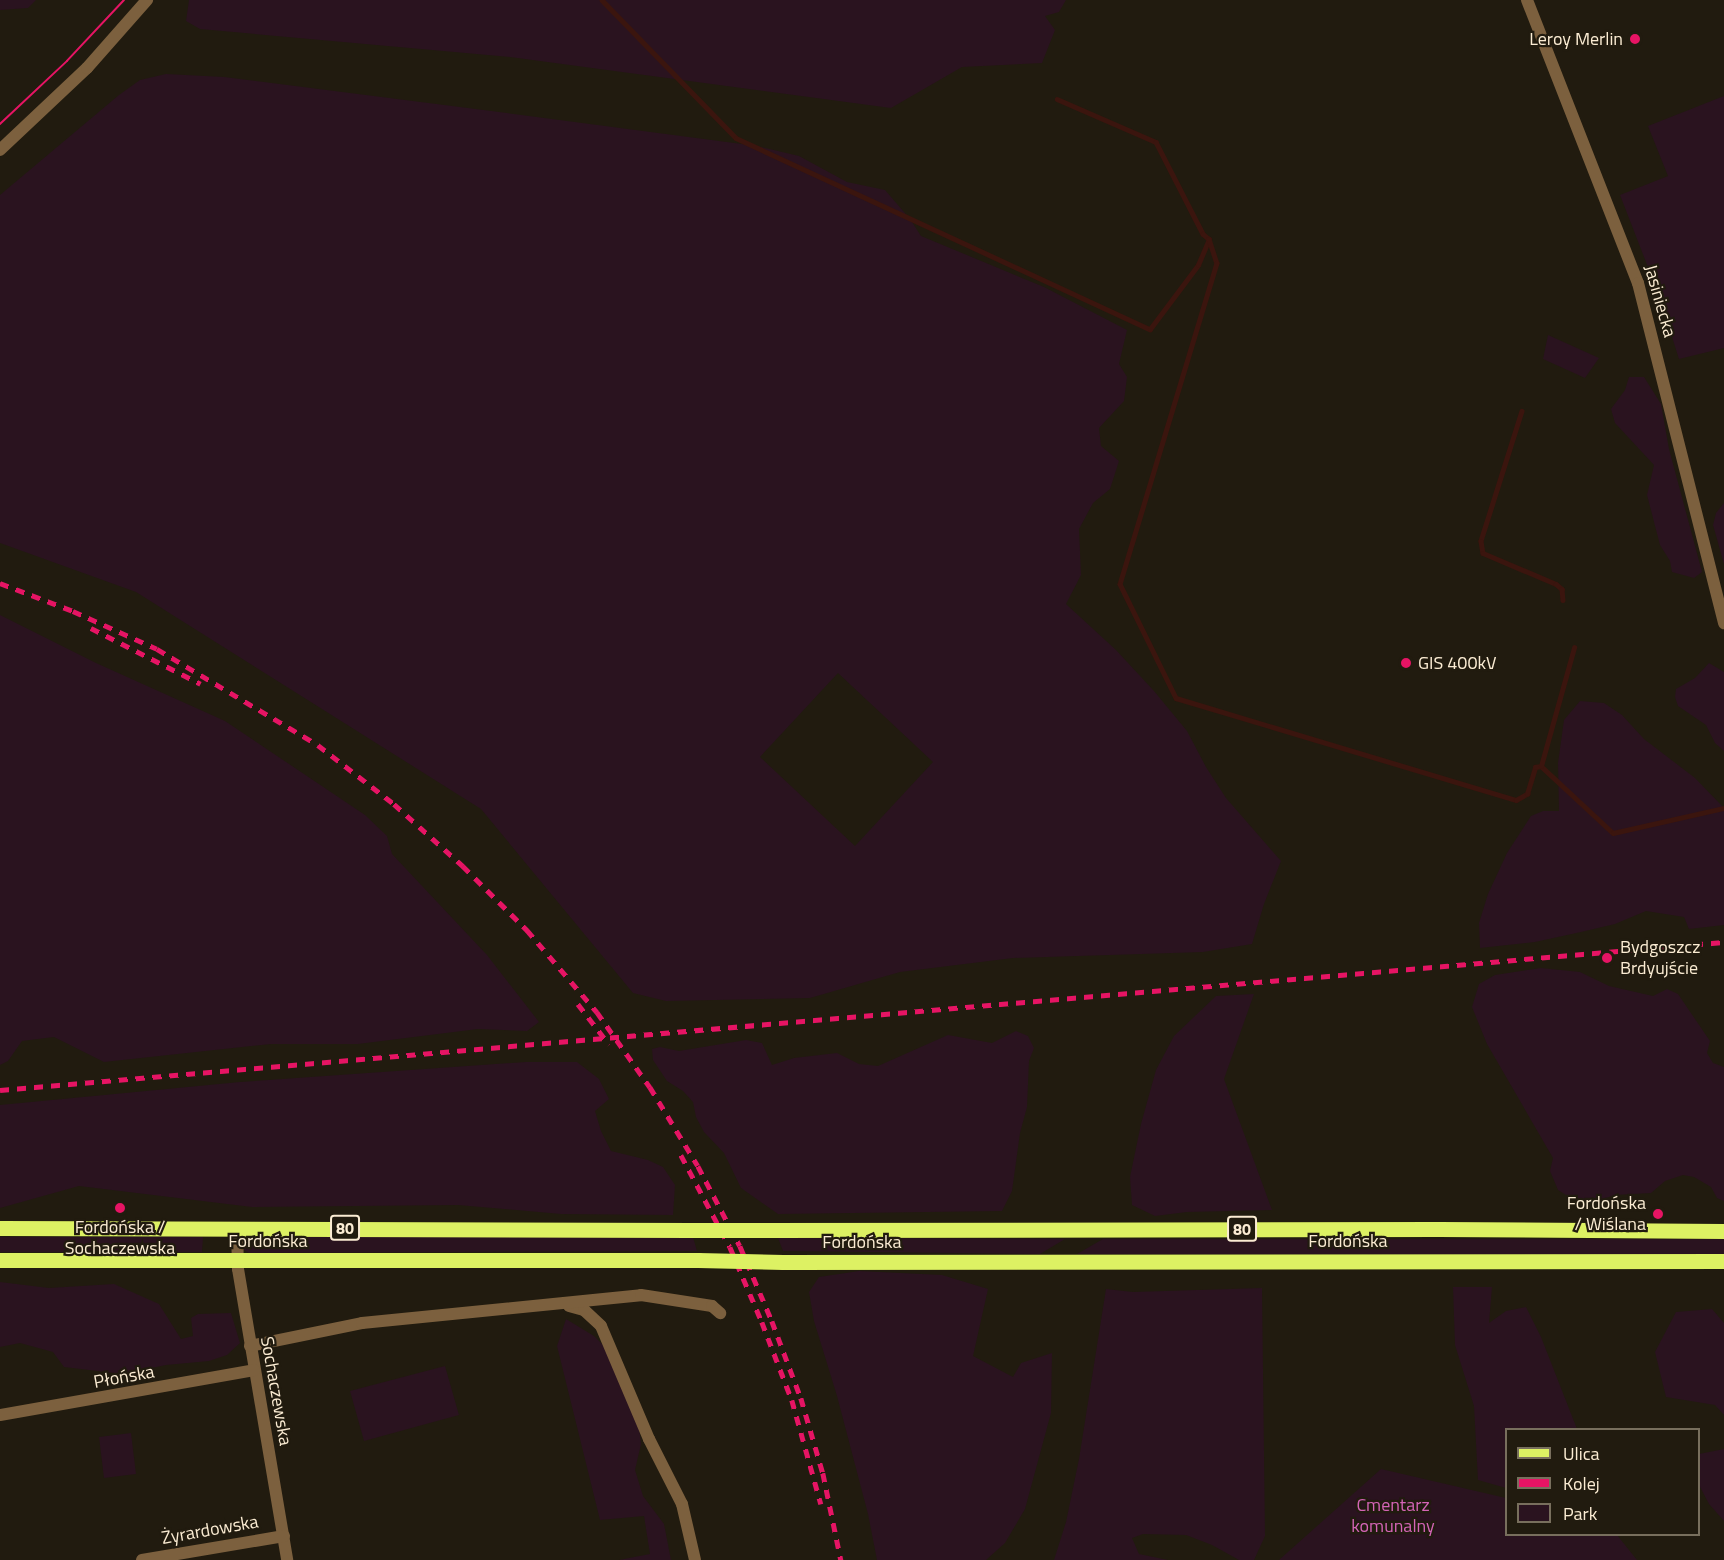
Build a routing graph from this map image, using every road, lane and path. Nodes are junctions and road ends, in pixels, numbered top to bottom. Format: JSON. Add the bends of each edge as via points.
{"nodes":[{"id":1,"x":147,"y":0,"type":"edge"},
{"id":2,"x":1527,"y":0,"type":"edge"},
{"id":3,"x":0,"y":150,"type":"edge"},
{"id":4,"x":1724,"y":623,"type":"edge"},
{"id":5,"x":237,"y":1227,"type":"junction"},
{"id":6,"x":0,"y":1228,"type":"edge"},
{"id":7,"x":1724,"y":1231,"type":"edge"},
{"id":8,"x":0,"y":1260,"type":"edge"},
{"id":9,"x":238,"y":1260,"type":"junction"},
{"id":10,"x":1724,"y":1261,"type":"edge"},
{"id":11,"x":562,"y":1304,"type":"junction"},
{"id":12,"x":720,"y":1313,"type":"dead end"},
{"id":13,"x":250,"y":1346,"type":"junction"},
{"id":14,"x":254,"y":1370,"type":"junction"},
{"id":15,"x":0,"y":1415,"type":"edge"},
{"id":16,"x":285,"y":1536,"type":"junction"},
{"id":17,"x":142,"y":1560,"type":"edge"},
{"id":18,"x":287,"y":1560,"type":"edge"},
{"id":19,"x":695,"y":1560,"type":"edge"}],
"edges":[{"from":1,"to":3,"type":"street","via":[[87,68]]},
{"from":2,"to":4,"type":"street","name":"Jasiniecka","via":[[1638,283]]},
{"from":5,"to":6,"type":"main road","name":"Fordońska","number":"80"},
{"from":5,"to":7,"type":"main road","name":"Fordońska","number":"80","bridge":true},
{"from":5,"to":9,"type":"street","name":"Sochaczewska"},
{"from":8,"to":9,"type":"main road","name":"Fordońska","number":"80"},
{"from":9,"to":10,"type":"main road","name":"Fordońska","number":"80","bridge":true},
{"from":9,"to":13,"type":"street","name":"Sochaczewska"},
{"from":11,"to":12,"type":"street","via":[[641,1295],[712,1306]]},
{"from":11,"to":13,"type":"street","via":[[362,1323]]},
{"from":11,"to":19,"type":"street","via":[[584,1310],[601,1326],[649,1439],[682,1504]]},
{"from":13,"to":14,"type":"street","name":"Sochaczewska"},
{"from":14,"to":15,"type":"street","name":"Płońska"},
{"from":14,"to":16,"type":"street","name":"Sochaczewska"},
{"from":16,"to":17,"type":"street","name":"Żyrardowska"},
{"from":16,"to":18,"type":"street","name":"Sochaczewska"}]}
